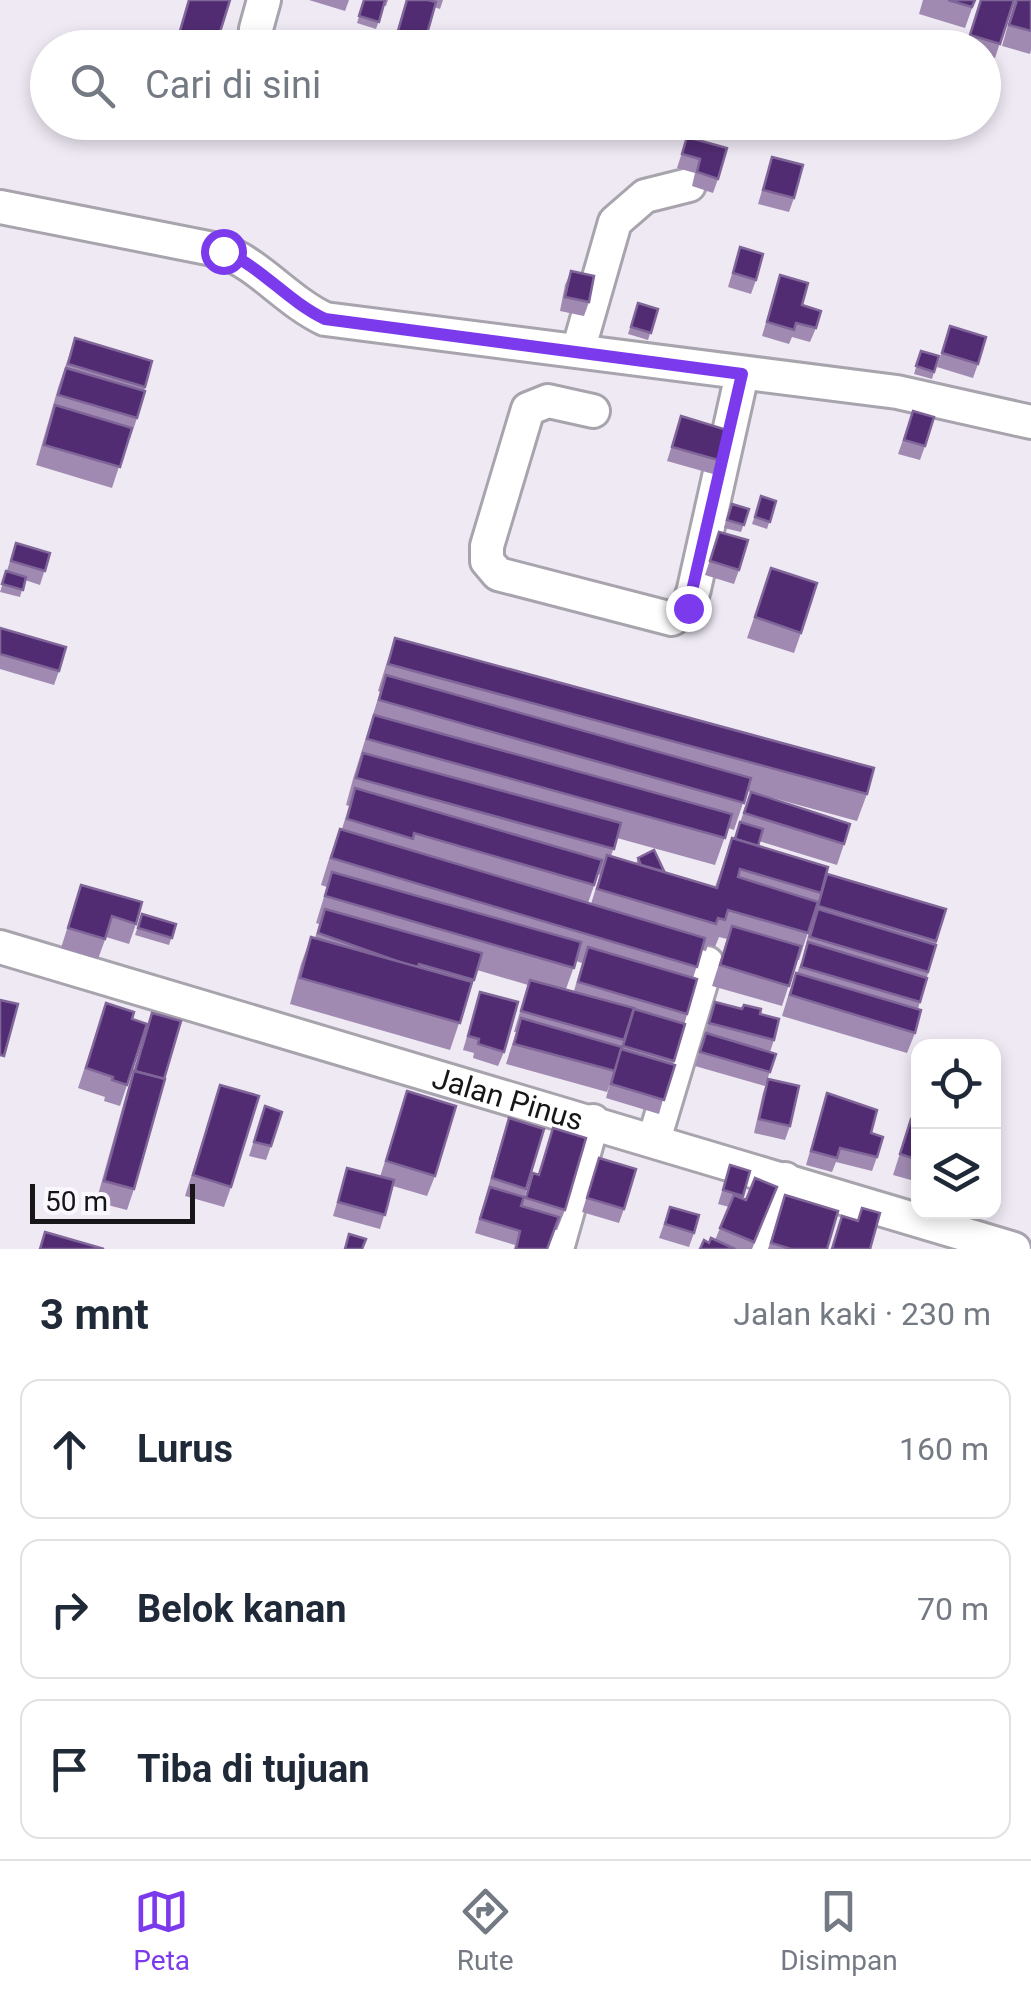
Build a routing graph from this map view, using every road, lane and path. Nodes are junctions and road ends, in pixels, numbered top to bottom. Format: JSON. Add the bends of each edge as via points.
{"nodes":[{"id":1,"x":689,"y":186,"type":"dead end"},
{"id":2,"x":0,"y":207,"type":"edge"},
{"id":3,"x":578,"y":351,"type":"junction"},
{"id":4,"x":742,"y":374,"type":"junction"},
{"id":5,"x":593,"y":412,"type":"dead end"},
{"id":6,"x":1031,"y":422,"type":"edge"},
{"id":7,"x":0,"y":947,"type":"edge"},
{"id":8,"x":707,"y":962,"type":"edge"},
{"id":9,"x":593,"y":1121,"type":"junction"},
{"id":10,"x":654,"y":1140,"type":"junction"},
{"id":11,"x":785,"y":1179,"type":"junction"},
{"id":12,"x":557,"y":1249,"type":"edge"},
{"id":13,"x":761,"y":1249,"type":"edge"},
{"id":14,"x":1014,"y":1249,"type":"edge"}],
"edges":[{"from":1,"to":3,"type":"street","via":[[644,196],[615,222]]},
{"from":2,"to":3,"type":"street","via":[[223,251],[325,319]]},
{"from":3,"to":4,"type":"street"},
{"from":4,"to":5,"type":"street","via":[[694,589],[688,608],[672,619],[498,574],[488,560],[528,409],[548,401]]},
{"from":4,"to":6,"type":"street","via":[[944,399]]},
{"from":7,"to":9,"type":"street","name":"Jalan Pinus"},
{"from":8,"to":10,"type":"street"},
{"from":9,"to":10,"type":"street","name":"Jalan Pinus"},
{"from":9,"to":12,"type":"street"},
{"from":10,"to":11,"type":"street","name":"Jalan Pinus"},
{"from":11,"to":13,"type":"street"},
{"from":11,"to":14,"type":"street","name":"Jalan Pinus"}]}
